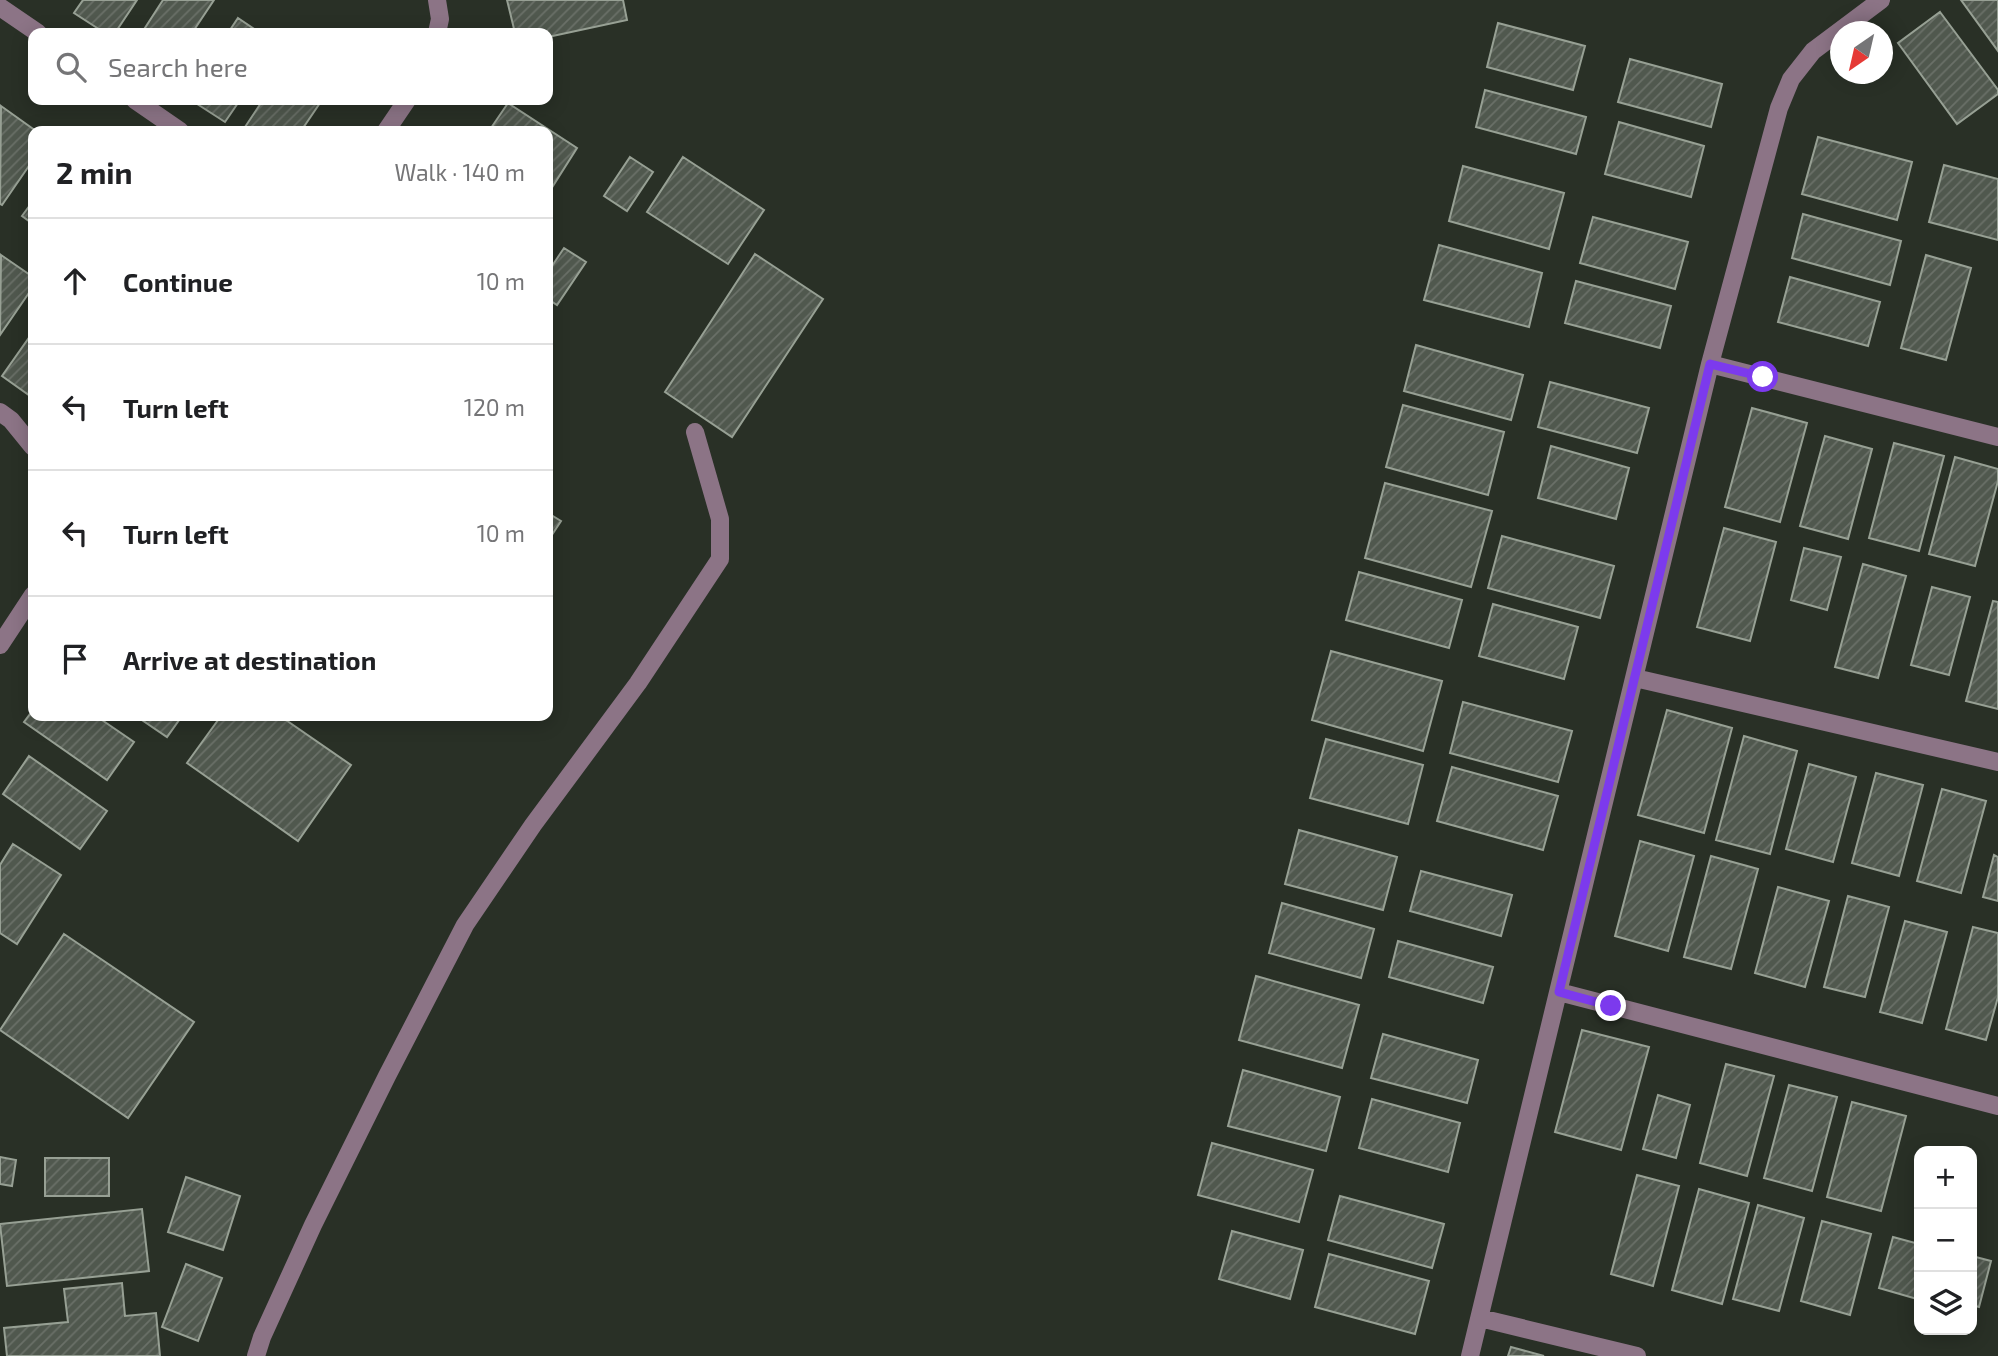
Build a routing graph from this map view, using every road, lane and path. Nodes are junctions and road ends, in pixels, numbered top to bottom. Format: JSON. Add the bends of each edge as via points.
{"nodes":[{"id":1,"x":437,"y":0,"type":"edge"},
{"id":2,"x":1881,"y":0,"type":"edge"},
{"id":3,"x":0,"y":7,"type":"edge"},
{"id":4,"x":31,"y":28,"type":"edge"},
{"id":5,"x":438,"y":28,"type":"edge"},
{"id":6,"x":142,"y":105,"type":"edge"},
{"id":7,"x":404,"y":105,"type":"edge"},
{"id":8,"x":173,"y":126,"type":"edge"},
{"id":9,"x":389,"y":126,"type":"edge"},
{"id":10,"x":1710,"y":364,"type":"junction"},
{"id":11,"x":0,"y":412,"type":"edge"},
{"id":12,"x":695,"y":432,"type":"dead end"},
{"id":13,"x":1998,"y":436,"type":"edge"},
{"id":14,"x":28,"y":441,"type":"edge"},
{"id":15,"x":28,"y":603,"type":"edge"},
{"id":16,"x":0,"y":645,"type":"edge"},
{"id":17,"x":1635,"y":678,"type":"junction"},
{"id":18,"x":1998,"y":762,"type":"edge"},
{"id":19,"x":1559,"y":992,"type":"junction"},
{"id":20,"x":1998,"y":1106,"type":"edge"},
{"id":21,"x":1480,"y":1318,"type":"junction"},
{"id":22,"x":256,"y":1356,"type":"edge"},
{"id":23,"x":1470,"y":1356,"type":"edge"},
{"id":24,"x":1637,"y":1356,"type":"edge"}],
"edges":[{"from":1,"to":5,"type":"street"},
{"from":2,"to":10,"type":"street","via":[[1813,51],[1791,79],[1779,108]]},
{"from":3,"to":4,"type":"street"},
{"from":6,"to":8,"type":"street"},
{"from":7,"to":9,"type":"street"},
{"from":10,"to":13,"type":"street"},
{"from":10,"to":17,"type":"street"},
{"from":11,"to":14,"type":"street"},
{"from":12,"to":22,"type":"street","via":[[720,519],[720,559],[638,683],[465,925],[313,1225]]},
{"from":15,"to":16,"type":"street"},
{"from":17,"to":18,"type":"street"},
{"from":17,"to":19,"type":"street"},
{"from":19,"to":20,"type":"street"},
{"from":19,"to":21,"type":"street"},
{"from":21,"to":23,"type":"street"},
{"from":21,"to":24,"type":"street"}]}
